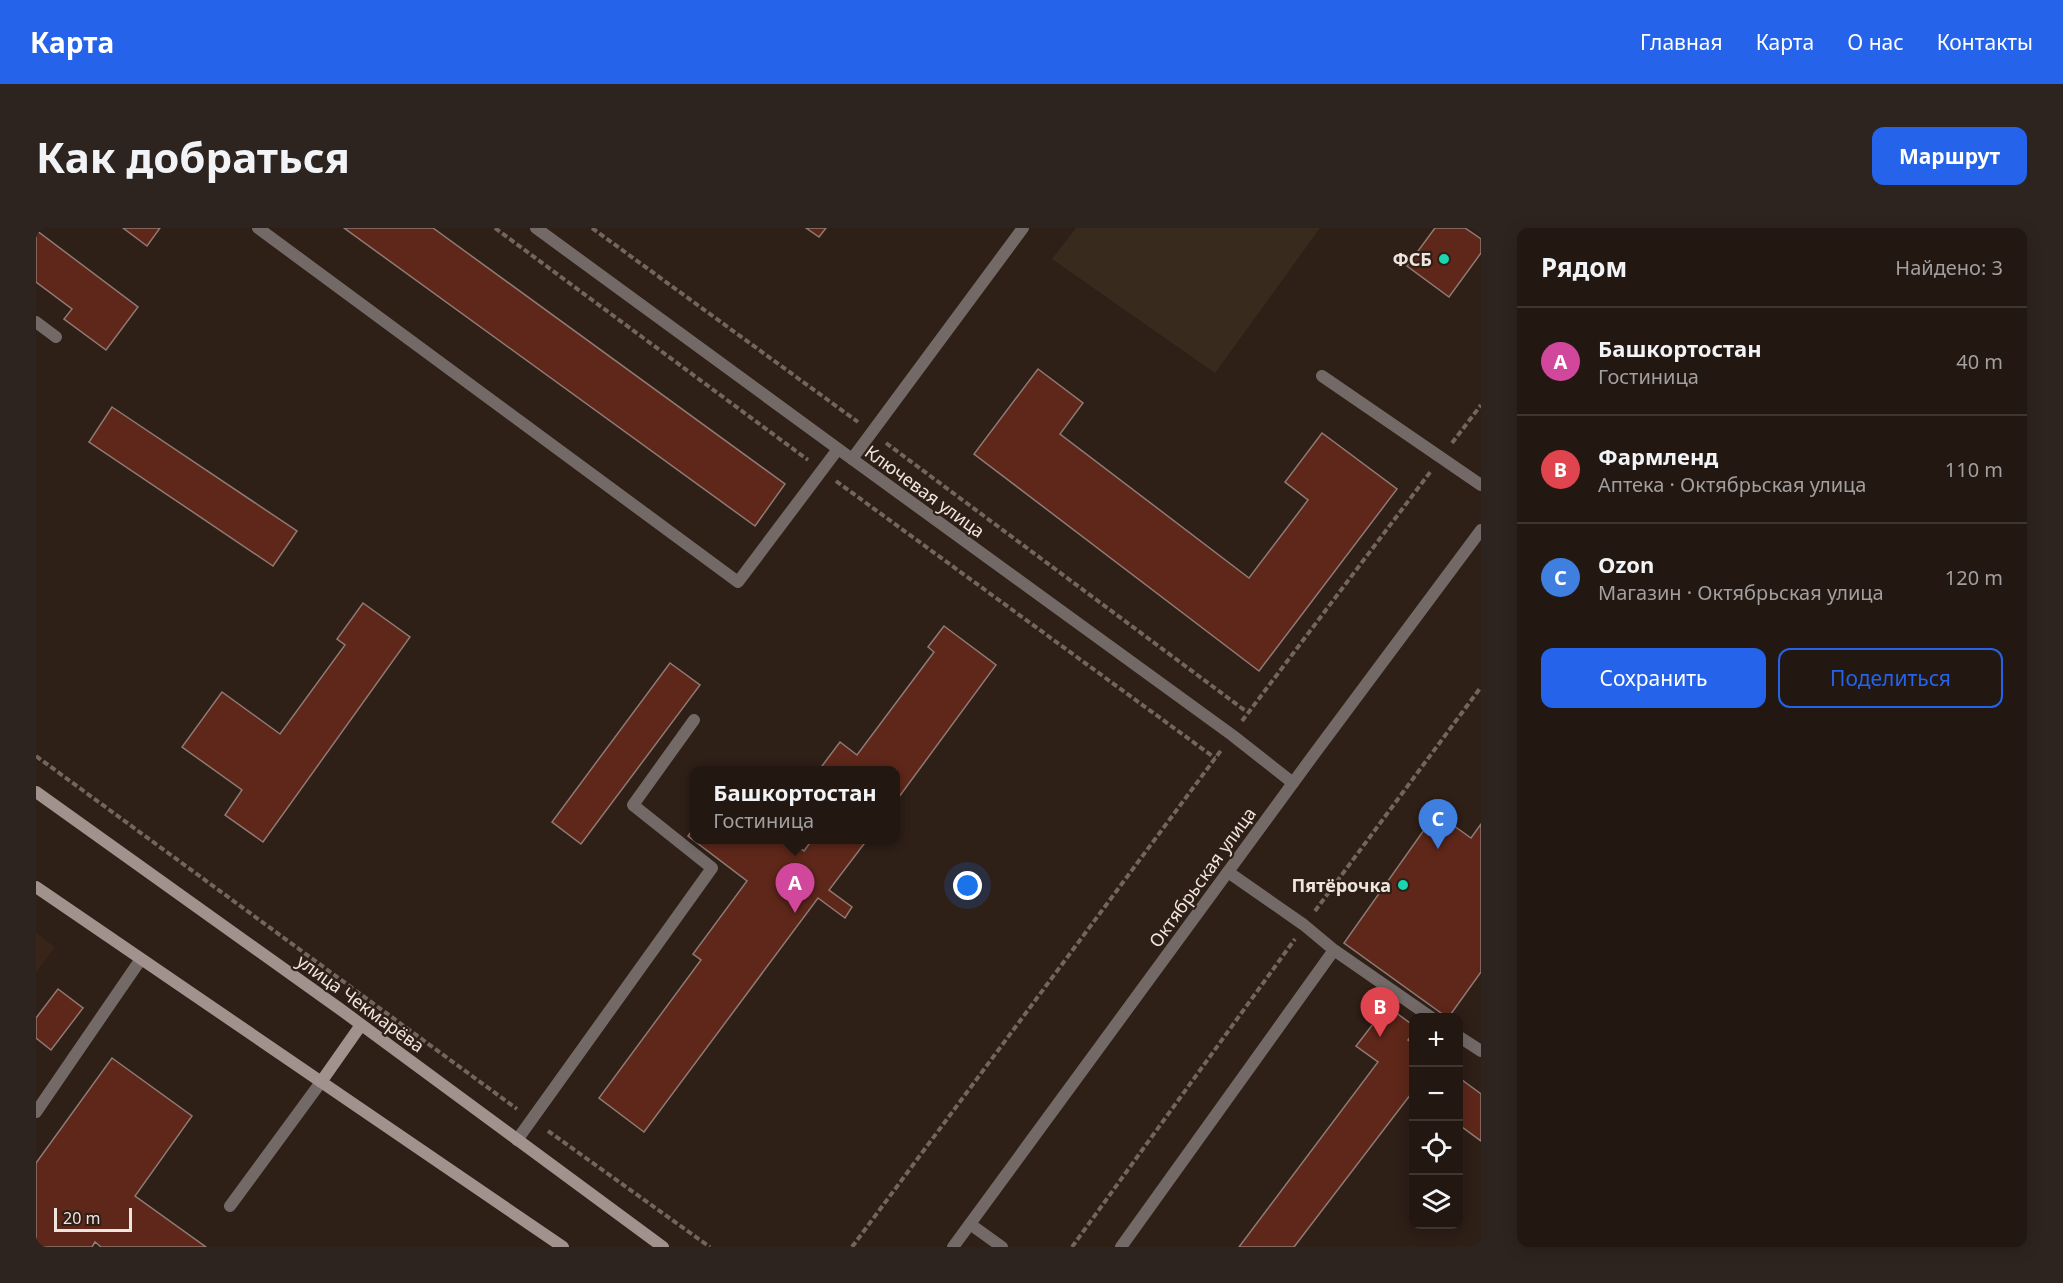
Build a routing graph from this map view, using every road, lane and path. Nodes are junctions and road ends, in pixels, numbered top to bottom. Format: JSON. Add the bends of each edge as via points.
{"nodes":[{"id":1,"x":258,"y":228,"type":"edge"},
{"id":2,"x":495,"y":228,"type":"edge"},
{"id":3,"x":536,"y":228,"type":"edge"},
{"id":4,"x":592,"y":228,"type":"edge"},
{"id":5,"x":1023,"y":228,"type":"edge"},
{"id":6,"x":36,"y":322,"type":"edge"},
{"id":7,"x":56,"y":337,"type":"dead end"},
{"id":8,"x":1322,"y":376,"type":"dead end"},
{"id":9,"x":1481,"y":405,"type":"edge"},
{"id":10,"x":872,"y":432,"type":"junction"},
{"id":11,"x":838,"y":449,"type":"junction"},
{"id":12,"x":1441,"y":458,"type":"junction"},
{"id":13,"x":852,"y":459,"type":"junction"},
{"id":14,"x":822,"y":470,"type":"junction"},
{"id":15,"x":1481,"y":485,"type":"edge"},
{"id":16,"x":1481,"y":530,"type":"edge"},
{"id":17,"x":1481,"y":687,"type":"edge"},
{"id":18,"x":1248,"y":712,"type":"junction"},
{"id":19,"x":694,"y":720,"type":"dead end"},
{"id":20,"x":1232,"y":735,"type":"junction"},
{"id":21,"x":36,"y":756,"type":"edge"},
{"id":22,"x":1215,"y":758,"type":"junction"},
{"id":23,"x":1293,"y":783,"type":"junction"},
{"id":24,"x":36,"y":792,"type":"edge"},
{"id":25,"x":1228,"y":872,"type":"junction"},
{"id":26,"x":36,"y":887,"type":"edge"},
{"id":27,"x":1304,"y":925,"type":"junction"},
{"id":28,"x":1334,"y":950,"type":"junction"},
{"id":29,"x":141,"y":959,"type":"junction"},
{"id":30,"x":1426,"y":1013,"type":"edge"},
{"id":31,"x":361,"y":1025,"type":"junction"},
{"id":32,"x":1463,"y":1039,"type":"edge"},
{"id":33,"x":1481,"y":1052,"type":"edge"},
{"id":34,"x":321,"y":1082,"type":"junction"},
{"id":35,"x":36,"y":1112,"type":"edge"},
{"id":36,"x":532,"y":1119,"type":"junction"},
{"id":37,"x":517,"y":1140,"type":"junction"},
{"id":38,"x":230,"y":1206,"type":"dead end"},
{"id":39,"x":970,"y":1224,"type":"junction"},
{"id":40,"x":563,"y":1247,"type":"edge"},
{"id":41,"x":663,"y":1247,"type":"edge"},
{"id":42,"x":710,"y":1247,"type":"edge"},
{"id":43,"x":852,"y":1247,"type":"edge"},
{"id":44,"x":953,"y":1247,"type":"edge"},
{"id":45,"x":1002,"y":1247,"type":"edge"},
{"id":46,"x":1072,"y":1247,"type":"edge"},
{"id":47,"x":1121,"y":1247,"type":"edge"}],
"edges":[{"from":1,"to":14,"type":"street","via":[[738,582]]},
{"from":2,"to":14,"type":"path"},
{"from":3,"to":11,"type":"street","name":"Ключевая улица"},
{"from":4,"to":10,"type":"path"},
{"from":5,"to":10,"type":"street"},
{"from":6,"to":7,"type":"street"},
{"from":8,"to":12,"type":"street"},
{"from":9,"to":12,"type":"path"},
{"from":10,"to":13,"type":"street"},
{"from":10,"to":18,"type":"path"},
{"from":11,"to":13,"type":"street","name":"Ключевая улица"},
{"from":11,"to":14,"type":"street"},
{"from":12,"to":15,"type":"street"},
{"from":12,"to":18,"type":"path"},
{"from":13,"to":20,"type":"street","name":"Ключевая улица"},
{"from":14,"to":22,"type":"path"},
{"from":16,"to":23,"type":"street","name":"Октябрьская улица"},
{"from":17,"to":27,"type":"path"},
{"from":18,"to":20,"type":"path"},
{"from":19,"to":36,"type":"street","via":[[633,805],[712,868]]},
{"from":20,"to":22,"type":"path"},
{"from":20,"to":23,"type":"street","name":"Ключевая улица"},
{"from":21,"to":36,"type":"path"},
{"from":22,"to":43,"type":"path"},
{"from":23,"to":25,"type":"street","name":"Октябрьская улица"},
{"from":24,"to":31,"type":"main road","name":"улица Чекмарёва"},
{"from":25,"to":27,"type":"street"},
{"from":25,"to":39,"type":"street","name":"Октябрьская улица"},
{"from":26,"to":29,"type":"main road"},
{"from":27,"to":28,"type":"street"},
{"from":27,"to":46,"type":"path"},
{"from":28,"to":30,"type":"street"},
{"from":28,"to":47,"type":"street"},
{"from":29,"to":34,"type":"main road"},
{"from":29,"to":35,"type":"street"},
{"from":31,"to":34,"type":"main road"},
{"from":31,"to":37,"type":"main road","name":"улица Чекмарёва"},
{"from":32,"to":33,"type":"street"},
{"from":34,"to":38,"type":"street"},
{"from":34,"to":40,"type":"main road"},
{"from":36,"to":37,"type":"street"},
{"from":36,"to":42,"type":"path"},
{"from":37,"to":41,"type":"main road","name":"улица Чекмарёва"},
{"from":39,"to":44,"type":"street","name":"Октябрьская улица"},
{"from":39,"to":45,"type":"street"}]}
